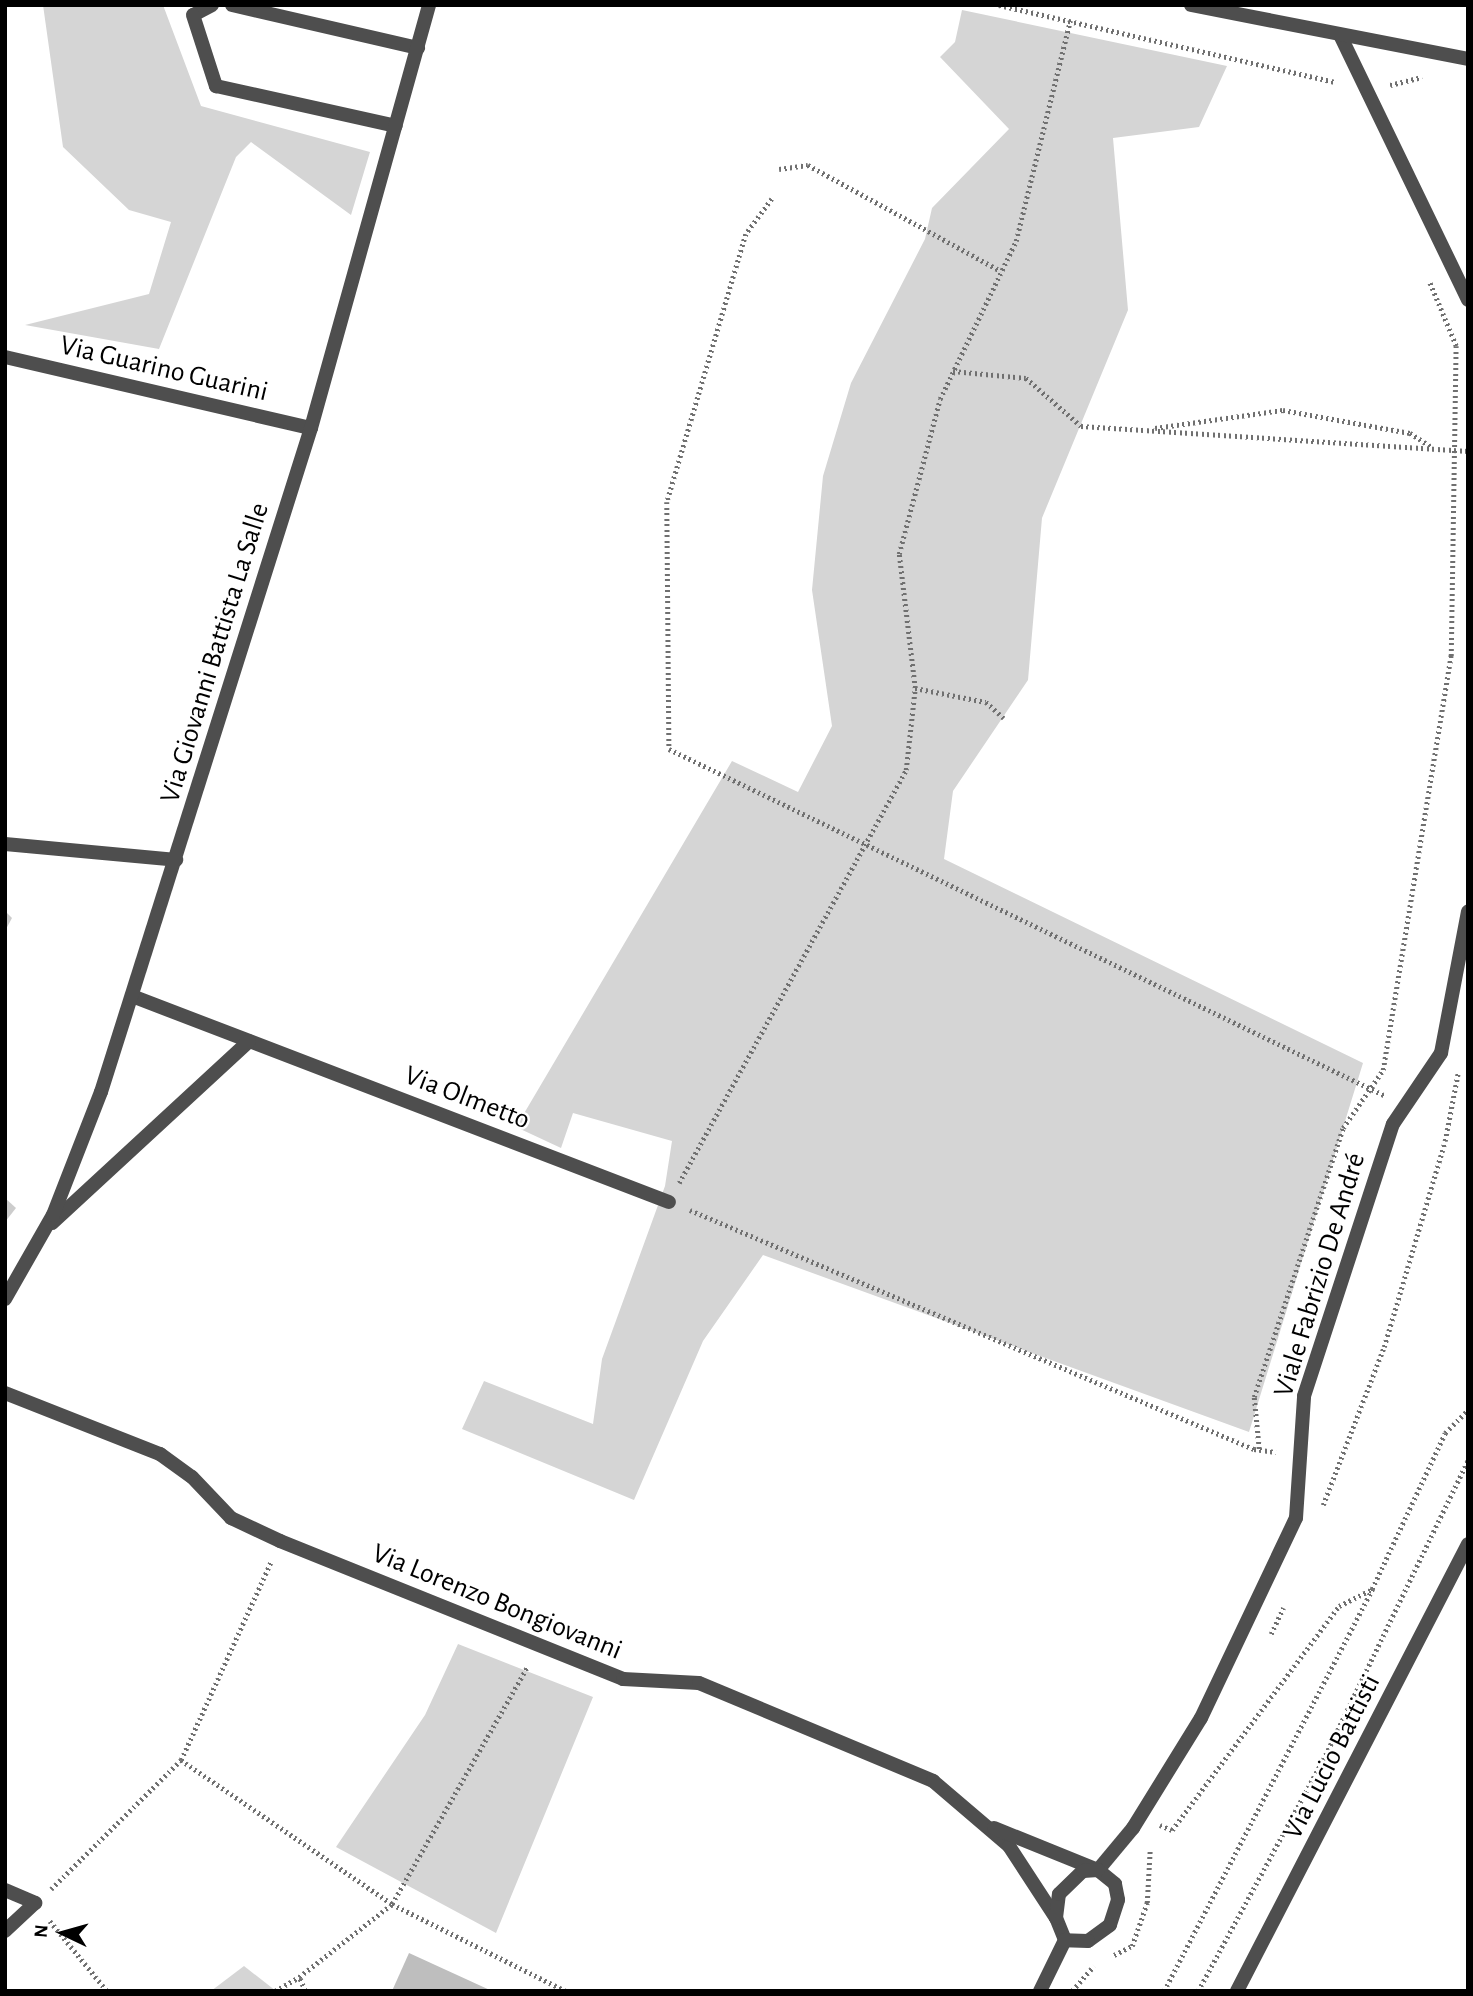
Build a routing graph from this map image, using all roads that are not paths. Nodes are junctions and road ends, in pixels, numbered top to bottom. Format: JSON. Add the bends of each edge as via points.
{"nodes":[{"id":1,"x":212,"y":5,"type":"edge"},
{"id":2,"x":232,"y":5,"type":"edge"},
{"id":3,"x":429,"y":5,"type":"edge"},
{"id":4,"x":1191,"y":5,"type":"edge"},
{"id":5,"x":1341,"y":37,"type":"junction"},
{"id":6,"x":418,"y":48,"type":"junction"},
{"id":7,"x":1464,"y":60,"type":"edge"},
{"id":8,"x":396,"y":127,"type":"junction"},
{"id":9,"x":1468,"y":300,"type":"edge"},
{"id":10,"x":5,"y":357,"type":"edge"},
{"id":11,"x":311,"y":428,"type":"junction"},
{"id":12,"x":5,"y":844,"type":"edge"},
{"id":13,"x":176,"y":860,"type":"junction"},
{"id":14,"x":1468,"y":912,"type":"edge"},
{"id":15,"x":132,"y":996,"type":"junction"},
{"id":16,"x":249,"y":1041,"type":"junction"},
{"id":17,"x":669,"y":1202,"type":"road end"},
{"id":18,"x":46,"y":1228,"type":"junction"},
{"id":19,"x":5,"y":1299,"type":"edge"},
{"id":20,"x":5,"y":1393,"type":"edge"},
{"id":21,"x":1468,"y":1544,"type":"edge"},
{"id":22,"x":983,"y":1824,"type":"junction"},
{"id":23,"x":1098,"y":1870,"type":"junction"},
{"id":24,"x":5,"y":1890,"type":"edge"},
{"id":25,"x":1056,"y":1918,"type":"junction"},
{"id":26,"x":5,"y":1931,"type":"edge"},
{"id":27,"x":1065,"y":1940,"type":"junction"},
{"id":28,"x":1040,"y":1991,"type":"edge"},
{"id":29,"x":1237,"y":1991,"type":"edge"}],
"edges":[{"from":1,"to":8,"type":"street","via":[[193,15],[216,86]]},
{"from":2,"to":6,"type":"street"},
{"from":3,"to":6,"type":"street","name":"Via Giovanni Battista La Salle"},
{"from":4,"to":5,"type":"street"},
{"from":5,"to":7,"type":"street"},
{"from":5,"to":9,"type":"street"},
{"from":6,"to":8,"type":"street","name":"Via Giovanni Battista La Salle"},
{"from":8,"to":11,"type":"street","name":"Via Giovanni Battista La Salle"},
{"from":10,"to":11,"type":"street","name":"Via Guarino Guarini"},
{"from":11,"to":13,"type":"street","name":"Via Giovanni Battista La Salle"},
{"from":12,"to":13,"type":"street"},
{"from":13,"to":15,"type":"street","name":"Via Giovanni Battista La Salle"},
{"from":14,"to":23,"type":"street","name":"Viale Fabrizio De André","via":[[1441,1053],[1394,1124],[1304,1396],[1296,1518],[1201,1718],[1140,1815]]},
{"from":15,"to":16,"type":"street","name":"Via Olmetto"},
{"from":15,"to":18,"type":"street","name":"Via Giovanni Battista La Salle"},
{"from":16,"to":17,"type":"street","name":"Via Olmetto"},
{"from":16,"to":18,"type":"street"},
{"from":18,"to":19,"type":"street","name":"Via Giovanni Battista La Salle"},
{"from":20,"to":22,"type":"street","name":"Via Lorenzo Bongiovanni","via":[[160,1454],[192,1477],[231,1518],[281,1541],[623,1679],[699,1683],[933,1781]]},
{"from":21,"to":29,"type":"street","name":"Via Lucio Battisti"},
{"from":22,"to":23,"type":"street","name":"Via Lorenzo Bongiovanni"},
{"from":22,"to":25,"type":"street","name":"Via Lorenzo Bongiovanni","via":[[1009,1846]]},
{"from":23,"to":25,"type":"street","name":"Viale Fabrizio De André","via":[[1068,1881]]},
{"from":23,"to":27,"type":"street","via":[[1115,1884],[1118,1900],[1110,1925],[1088,1941]]},
{"from":24,"to":26,"type":"street","via":[[35,1903]]},
{"from":25,"to":27,"type":"street"},
{"from":27,"to":28,"type":"street"}]}
